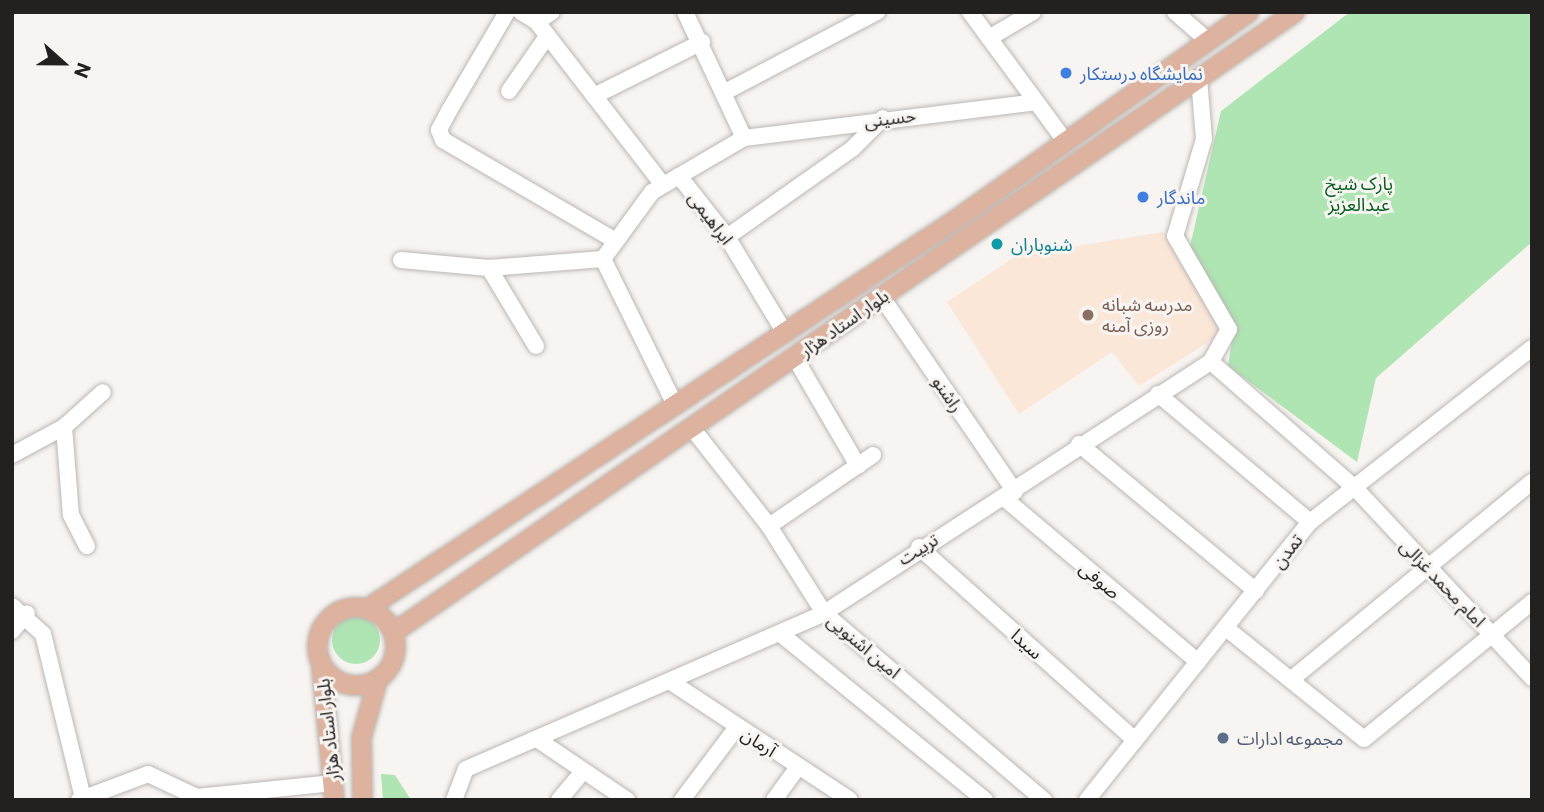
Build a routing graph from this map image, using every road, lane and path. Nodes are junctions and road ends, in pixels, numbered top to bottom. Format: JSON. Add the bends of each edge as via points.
{"nodes":[{"id":1,"x":507,"y":12,"type":"edge"},
{"id":2,"x":521,"y":12,"type":"edge"},
{"id":3,"x":552,"y":12,"type":"edge"},
{"id":4,"x":685,"y":12,"type":"edge"},
{"id":5,"x":877,"y":12,"type":"edge"},
{"id":6,"x":970,"y":12,"type":"edge"},
{"id":7,"x":1032,"y":12,"type":"edge"},
{"id":8,"x":1175,"y":12,"type":"edge"},
{"id":9,"x":1248,"y":12,"type":"edge"},
{"id":10,"x":1294,"y":12,"type":"edge"},
{"id":11,"x":537,"y":22,"type":"junction"},
{"id":12,"x":546,"y":38,"type":"junction"},
{"id":13,"x":989,"y":38,"type":"junction"},
{"id":14,"x":1207,"y":40,"type":"junction"},
{"id":15,"x":702,"y":42,"type":"junction"},
{"id":16,"x":1222,"y":62,"type":"junction"},
{"id":17,"x":1199,"y":78,"type":"junction"},
{"id":18,"x":509,"y":91,"type":"dead end"},
{"id":19,"x":727,"y":91,"type":"junction"},
{"id":20,"x":594,"y":96,"type":"junction"},
{"id":21,"x":1036,"y":102,"type":"junction"},
{"id":22,"x":883,"y":118,"type":"junction"},
{"id":23,"x":744,"y":138,"type":"junction"},
{"id":24,"x":1065,"y":141,"type":"junction"},
{"id":25,"x":679,"y":176,"type":"junction"},
{"id":26,"x":662,"y":184,"type":"junction"},
{"id":27,"x":727,"y":237,"type":"junction"},
{"id":28,"x":614,"y":240,"type":"junction"},
{"id":29,"x":603,"y":259,"type":"junction"},
{"id":30,"x":401,"y":260,"type":"dead end"},
{"id":31,"x":489,"y":268,"type":"junction"},
{"id":32,"x":881,"y":296,"type":"junction"},
{"id":33,"x":785,"y":333,"type":"junction"},
{"id":34,"x":536,"y":346,"type":"dead end"},
{"id":35,"x":1532,"y":348,"type":"edge"},
{"id":36,"x":795,"y":358,"type":"junction"},
{"id":37,"x":1211,"y":362,"type":"junction"},
{"id":38,"x":103,"y":392,"type":"dead end"},
{"id":39,"x":1158,"y":394,"type":"junction"},
{"id":40,"x":675,"y":405,"type":"junction"},
{"id":41,"x":64,"y":427,"type":"junction"},
{"id":42,"x":692,"y":428,"type":"junction"},
{"id":43,"x":1079,"y":444,"type":"junction"},
{"id":44,"x":12,"y":455,"type":"edge"},
{"id":45,"x":873,"y":455,"type":"dead end"},
{"id":46,"x":858,"y":466,"type":"junction"},
{"id":47,"x":1532,"y":482,"type":"edge"},
{"id":48,"x":1355,"y":488,"type":"junction"},
{"id":49,"x":1009,"y":495,"type":"junction"},
{"id":50,"x":1310,"y":522,"type":"junction"},
{"id":51,"x":769,"y":526,"type":"junction"},
{"id":52,"x":87,"y":546,"type":"dead end"},
{"id":53,"x":919,"y":547,"type":"junction"},
{"id":54,"x":1424,"y":566,"type":"junction"},
{"id":55,"x":1256,"y":591,"type":"junction"},
{"id":56,"x":1532,"y":602,"type":"edge"},
{"id":57,"x":366,"y":608,"type":"junction"},
{"id":58,"x":19,"y":609,"type":"edge"},
{"id":59,"x":824,"y":613,"type":"junction"},
{"id":60,"x":1226,"y":628,"type":"junction"},
{"id":61,"x":12,"y":631,"type":"edge"},
{"id":62,"x":393,"y":632,"type":"junction"},
{"id":63,"x":1493,"y":634,"type":"junction"},
{"id":64,"x":782,"y":635,"type":"junction"},
{"id":65,"x":320,"y":661,"type":"junction"},
{"id":66,"x":1198,"y":662,"type":"junction"},
{"id":67,"x":1293,"y":678,"type":"junction"},
{"id":68,"x":1532,"y":678,"type":"edge"},
{"id":69,"x":377,"y":680,"type":"junction"},
{"id":70,"x":671,"y":682,"type":"junction"},
{"id":71,"x":737,"y":727,"type":"junction"},
{"id":72,"x":537,"y":739,"type":"junction"},
{"id":73,"x":1135,"y":740,"type":"junction"},
{"id":74,"x":798,"y":767,"type":"junction"},
{"id":75,"x":583,"y":771,"type":"junction"},
{"id":76,"x":334,"y":792,"type":"edge"},
{"id":77,"x":81,"y":799,"type":"edge"},
{"id":78,"x":197,"y":799,"type":"edge"},
{"id":79,"x":362,"y":800,"type":"edge"},
{"id":80,"x":454,"y":800,"type":"edge"},
{"id":81,"x":559,"y":800,"type":"edge"},
{"id":82,"x":626,"y":800,"type":"edge"},
{"id":83,"x":682,"y":800,"type":"edge"},
{"id":84,"x":774,"y":800,"type":"edge"},
{"id":85,"x":849,"y":800,"type":"edge"},
{"id":86,"x":985,"y":800,"type":"edge"},
{"id":87,"x":1044,"y":800,"type":"edge"},
{"id":88,"x":1087,"y":800,"type":"edge"}],
"edges":[{"from":1,"to":28,"type":"street","via":[[444,119],[443,140]]},
{"from":2,"to":11,"type":"street"},
{"from":3,"to":11,"type":"street"},
{"from":4,"to":15,"type":"street"},
{"from":5,"to":19,"type":"street"},
{"from":6,"to":13,"type":"street"},
{"from":7,"to":13,"type":"street"},
{"from":8,"to":14,"type":"street"},
{"from":9,"to":14,"type":"main road","name":"بلوار استاد هژار"},
{"from":10,"to":16,"type":"main road","name":"بلوار استاد هژار"},
{"from":11,"to":12,"type":"street"},
{"from":12,"to":18,"type":"street"},
{"from":12,"to":20,"type":"street"},
{"from":13,"to":21,"type":"street"},
{"from":14,"to":16,"type":"main road"},
{"from":14,"to":24,"type":"main road","name":"بلوار استاد هژار"},
{"from":15,"to":19,"type":"street"},
{"from":15,"to":20,"type":"street"},
{"from":16,"to":17,"type":"main road","name":"بلوار استاد هژار"},
{"from":17,"to":32,"type":"main road","name":"بلوار استاد هژار"},
{"from":17,"to":37,"type":"street","via":[[1204,139],[1175,236],[1229,329]]},
{"from":19,"to":23,"type":"street"},
{"from":20,"to":26,"type":"street"},
{"from":21,"to":22,"type":"street","name":"حسینی"},
{"from":21,"to":24,"type":"street"},
{"from":22,"to":23,"type":"street","name":"حسینی"},
{"from":22,"to":27,"type":"street","via":[[853,148]]},
{"from":23,"to":25,"type":"street","name":"ابراهیمی"},
{"from":24,"to":33,"type":"main road","name":"بلوار استاد هژار"},
{"from":25,"to":26,"type":"street"},
{"from":25,"to":27,"type":"street","name":"ابراهیمی"},
{"from":26,"to":28,"type":"street"},
{"from":27,"to":33,"type":"street","name":"ابراهیمی"},
{"from":28,"to":29,"type":"street"},
{"from":29,"to":31,"type":"street"},
{"from":29,"to":40,"type":"street"},
{"from":30,"to":31,"type":"street"},
{"from":31,"to":34,"type":"street"},
{"from":32,"to":36,"type":"main road","name":"بلوار استاد هژار"},
{"from":32,"to":49,"type":"street","name":"راشنو"},
{"from":33,"to":40,"type":"main road","name":"بلوار استاد هژار"},
{"from":35,"to":48,"type":"street","name":"تمدن"},
{"from":36,"to":42,"type":"main road","name":"بلوار استاد هژار"},
{"from":36,"to":46,"type":"street"},
{"from":37,"to":39,"type":"street","name":"تربیت"},
{"from":37,"to":48,"type":"street"},
{"from":38,"to":41,"type":"street"},
{"from":39,"to":43,"type":"street","name":"تربیت"},
{"from":39,"to":50,"type":"street"},
{"from":40,"to":42,"type":"main road"},
{"from":40,"to":57,"type":"main road","name":"بلوار استاد هژار"},
{"from":41,"to":44,"type":"street"},
{"from":41,"to":52,"type":"street","via":[[71,515]]},
{"from":42,"to":51,"type":"street","name":"امین اشنویی"},
{"from":42,"to":62,"type":"main road","name":"بلوار استاد هژار"},
{"from":43,"to":49,"type":"street","name":"تربیت"},
{"from":43,"to":55,"type":"street"},
{"from":45,"to":46,"type":"street"},
{"from":46,"to":51,"type":"street"},
{"from":47,"to":54,"type":"street"},
{"from":48,"to":50,"type":"street","name":"تمدن"},
{"from":48,"to":54,"type":"street","name":"امام محمد غزالی"},
{"from":49,"to":53,"type":"street","name":"تربیت"},
{"from":49,"to":66,"type":"street","name":"صوفی"},
{"from":50,"to":55,"type":"street","name":"تمدن"},
{"from":51,"to":59,"type":"street","name":"امین اشنویی"},
{"from":53,"to":59,"type":"street","name":"تربیت"},
{"from":53,"to":73,"type":"street","name":"سیدا"},
{"from":54,"to":63,"type":"street","name":"امام محمد غزالی"},
{"from":54,"to":67,"type":"street"},
{"from":55,"to":60,"type":"street","name":"تمدن"},
{"from":56,"to":63,"type":"street"},
{"from":57,"to":62,"type":"main road"},
{"from":57,"to":65,"type":"main road","via":[[349,607],[328,618],[317,638]]},
{"from":58,"to":61,"type":"street"},
{"from":58,"to":77,"type":"street","via":[[43,634]]},
{"from":59,"to":64,"type":"street","name":"تربیت"},
{"from":59,"to":87,"type":"street","name":"امین اشنویی"},
{"from":60,"to":66,"type":"street","name":"تمدن"},
{"from":60,"to":67,"type":"street"},
{"from":62,"to":69,"type":"main road","via":[[393,661]]},
{"from":63,"to":67,"type":"street","via":[[1364,739]]},
{"from":63,"to":68,"type":"street","name":"امام محمد غزالی"},
{"from":64,"to":70,"type":"street","name":"تربیت"},
{"from":64,"to":86,"type":"street"},
{"from":65,"to":69,"type":"main road","via":[[343,684]]},
{"from":65,"to":76,"type":"main road","name":"بلوار استاد هژار"},
{"from":66,"to":73,"type":"street","name":"تمدن"},
{"from":69,"to":79,"type":"main road","name":"بلوار استاد هژار","via":[[360,737]]},
{"from":70,"to":71,"type":"street","name":"آرمان"},
{"from":70,"to":72,"type":"street","name":"تربیت"},
{"from":71,"to":74,"type":"street","name":"آرمان"},
{"from":71,"to":83,"type":"street"},
{"from":72,"to":75,"type":"street"},
{"from":72,"to":80,"type":"street","name":"تربیت","via":[[466,769]]},
{"from":73,"to":88,"type":"street","name":"تمدن"},
{"from":74,"to":84,"type":"street"},
{"from":74,"to":85,"type":"street","name":"آرمان"},
{"from":75,"to":81,"type":"street"},
{"from":75,"to":82,"type":"street"},
{"from":76,"to":78,"type":"street"},
{"from":77,"to":78,"type":"street","via":[[148,774]]}]}
